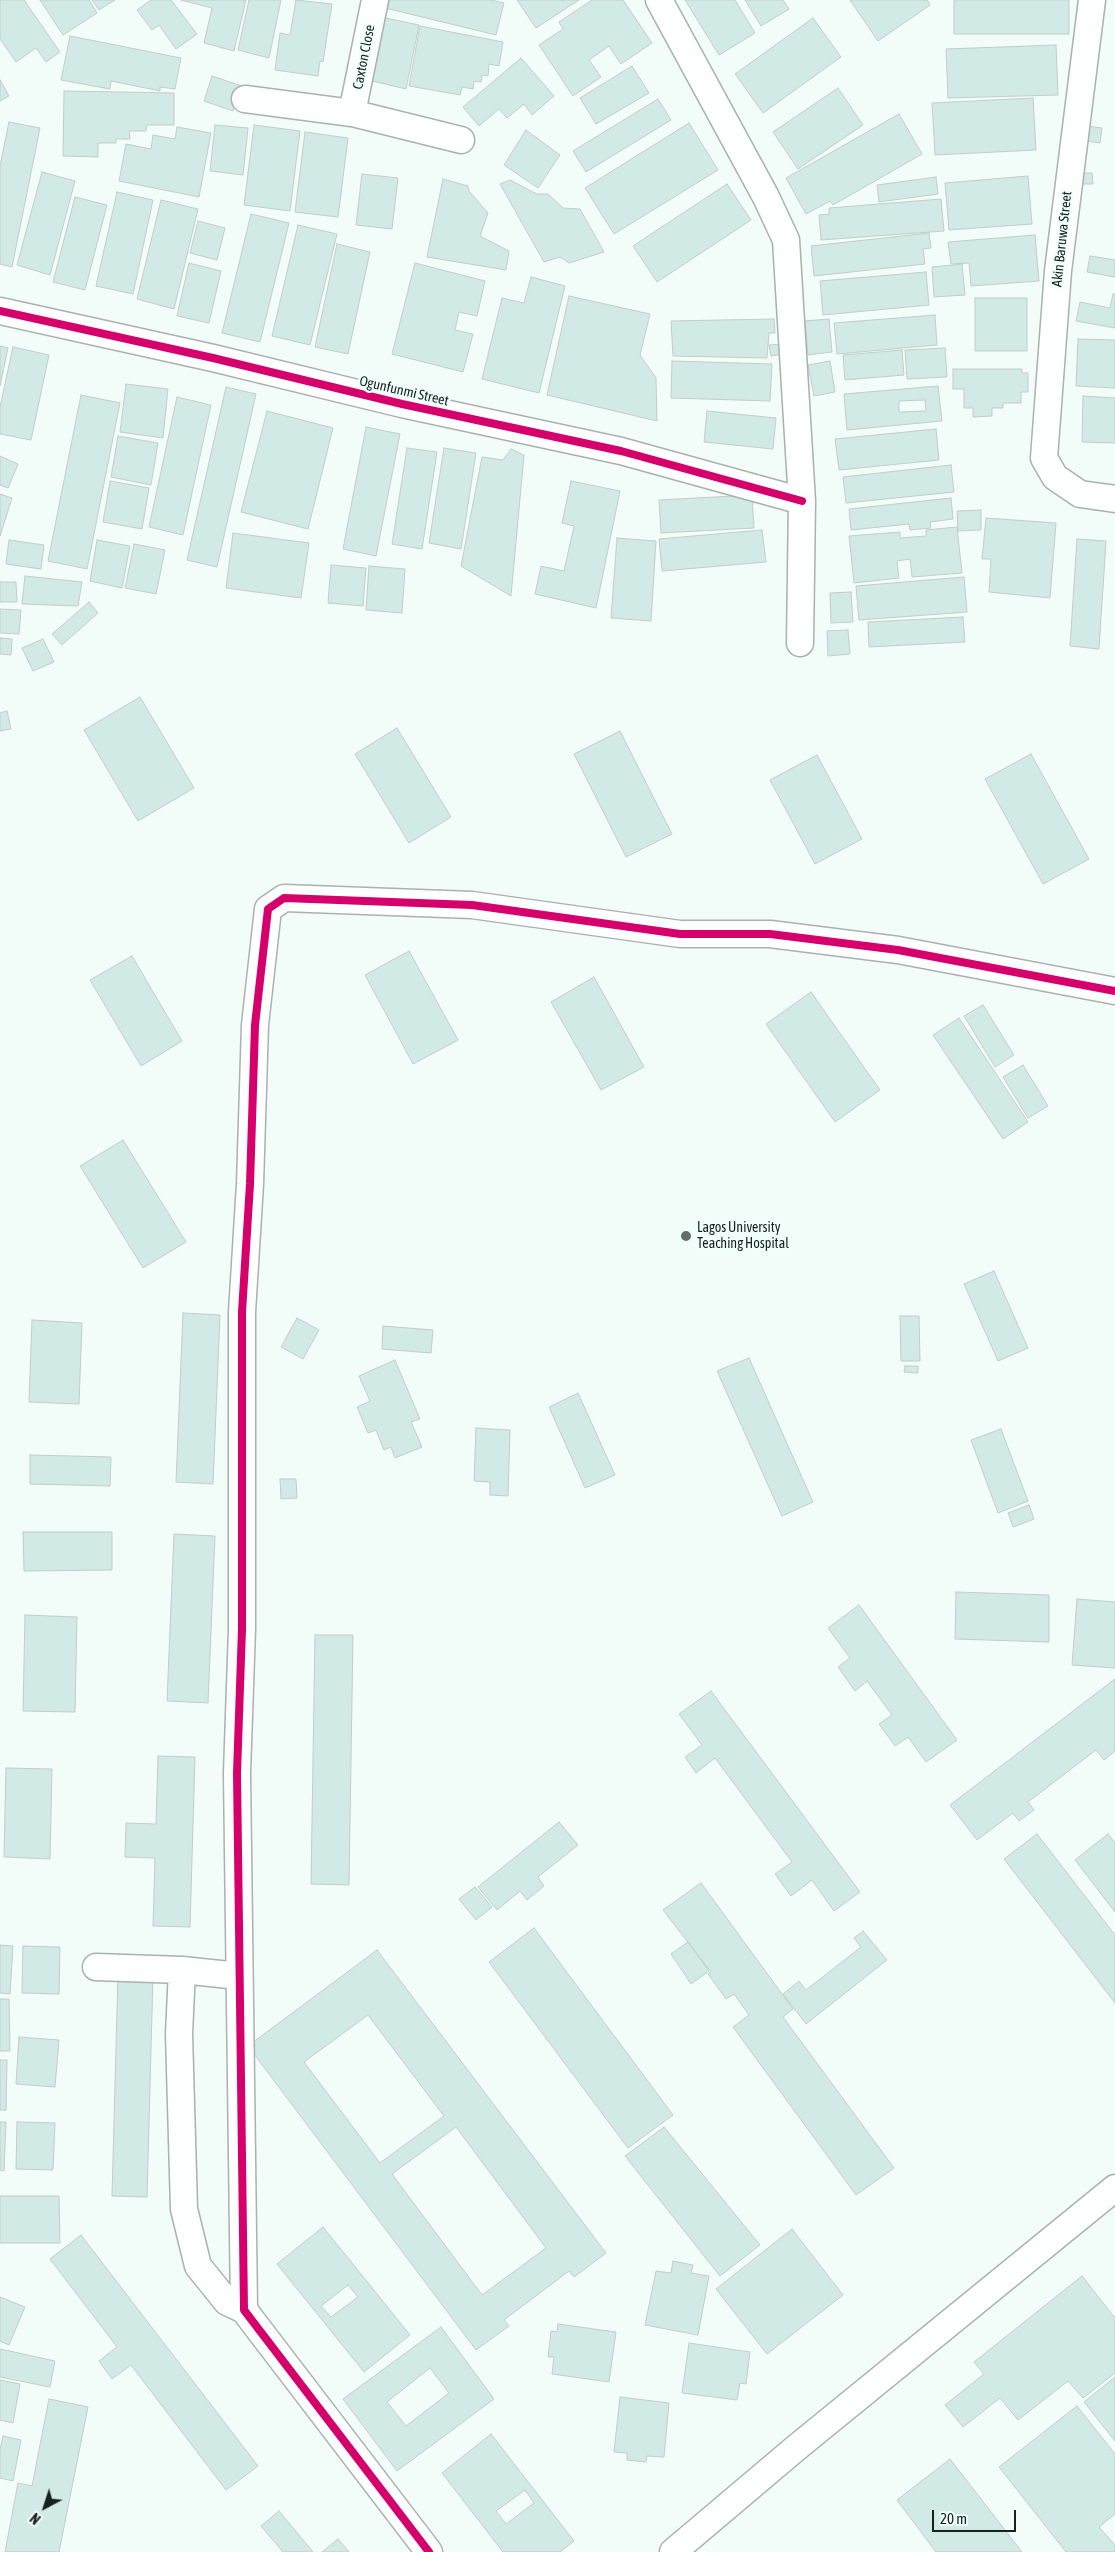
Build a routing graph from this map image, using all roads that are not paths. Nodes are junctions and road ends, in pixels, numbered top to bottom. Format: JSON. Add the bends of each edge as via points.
{"nodes":[{"id":1,"x":375,"y":0,"type":"edge"},
{"id":2,"x":659,"y":0,"type":"edge"},
{"id":3,"x":1092,"y":0,"type":"edge"},
{"id":4,"x":246,"y":99,"type":"dead end"},
{"id":5,"x":352,"y":114,"type":"junction"},
{"id":6,"x":461,"y":140,"type":"dead end"},
{"id":7,"x":0,"y":312,"type":"edge"},
{"id":8,"x":1115,"y":499,"type":"edge"},
{"id":9,"x":802,"y":501,"type":"junction"},
{"id":10,"x":800,"y":643,"type":"dead end"},
{"id":11,"x":1115,"y":991,"type":"edge"},
{"id":12,"x":96,"y":1967,"type":"dead end"},
{"id":13,"x":182,"y":1970,"type":"junction"},
{"id":14,"x":239,"y":1976,"type":"junction"},
{"id":15,"x":1115,"y":2188,"type":"edge"},
{"id":16,"x":244,"y":2310,"type":"junction"},
{"id":17,"x":429,"y":2552,"type":"edge"},
{"id":18,"x":673,"y":2552,"type":"edge"}],
"edges":[{"from":1,"to":5,"type":"street","name":"Caxton Close"},
{"from":2,"to":9,"type":"street","via":[[786,240]]},
{"from":3,"to":8,"type":"street","name":"Akin Baruwa Street","via":[[1058,271],[1044,458],[1055,477],[1080,494]]},
{"from":4,"to":5,"type":"street"},
{"from":5,"to":6,"type":"street"},
{"from":7,"to":9,"type":"street","name":"Ogunfunmi Street","via":[[213,358],[402,404],[621,450]]},
{"from":9,"to":10,"type":"street"},
{"from":11,"to":14,"type":"street","via":[[898,950],[770,934],[680,934],[472,905],[284,898],[268,909],[255,1024],[242,1312],[242,1629],[237,1773]]},
{"from":12,"to":13,"type":"street"},
{"from":13,"to":14,"type":"street"},
{"from":13,"to":16,"type":"street","via":[[179,2034],[184,2209],[198,2266],[227,2302]]},
{"from":14,"to":16,"type":"street"},
{"from":15,"to":18,"type":"street"},
{"from":16,"to":17,"type":"street"}]}
